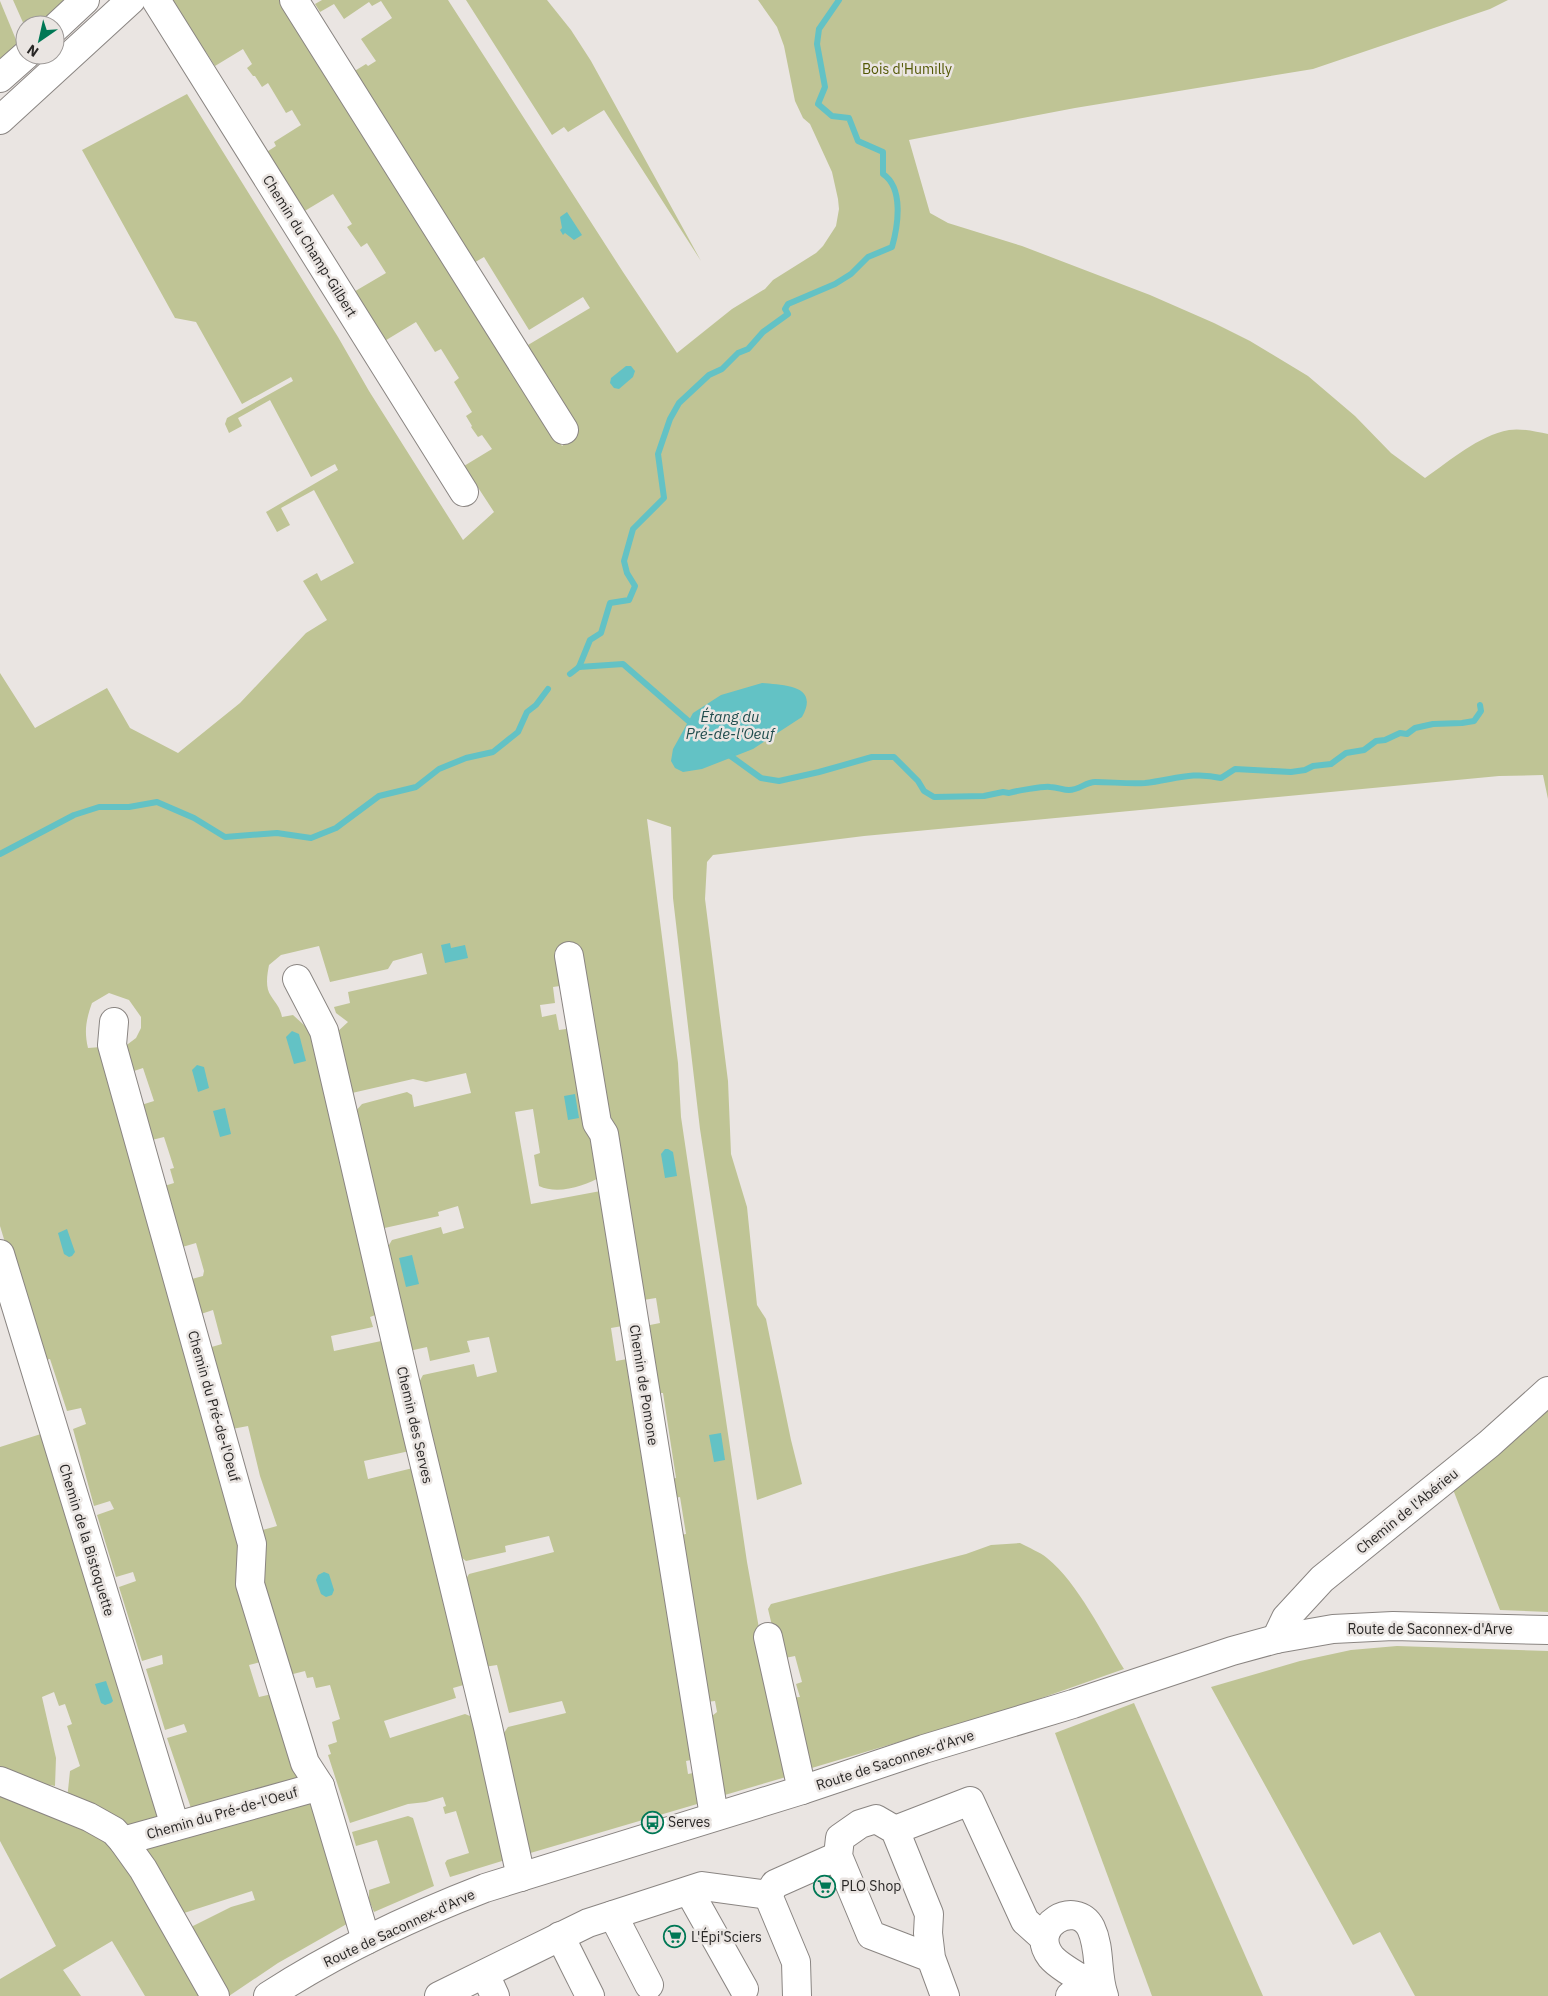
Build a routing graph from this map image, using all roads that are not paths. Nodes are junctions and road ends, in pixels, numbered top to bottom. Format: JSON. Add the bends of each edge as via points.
{"nodes":[{"id":1,"x":85,"y":0,"type":"edge"},
{"id":2,"x":132,"y":0,"type":"edge"},
{"id":3,"x":156,"y":0,"type":"edge"},
{"id":4,"x":294,"y":0,"type":"edge"},
{"id":5,"x":65,"y":19,"type":"edge"},
{"id":6,"x":15,"y":65,"type":"edge"},
{"id":7,"x":0,"y":78,"type":"edge"},
{"id":8,"x":0,"y":120,"type":"edge"},
{"id":9,"x":564,"y":430,"type":"dead end"},
{"id":10,"x":464,"y":492,"type":"dead end"},
{"id":11,"x":569,"y":956,"type":"dead end"},
{"id":12,"x":298,"y":979,"type":"dead end"},
{"id":13,"x":114,"y":1022,"type":"dead end"},
{"id":14,"x":0,"y":1254,"type":"edge"},
{"id":15,"x":1548,"y":1391,"type":"edge"},
{"id":16,"x":1548,"y":1630,"type":"edge"},
{"id":17,"x":768,"y":1637,"type":"dead end"},
{"id":18,"x":1276,"y":1639,"type":"junction"},
{"id":19,"x":0,"y":1781,"type":"edge"},
{"id":20,"x":320,"y":1786,"type":"junction"},
{"id":21,"x":802,"y":1790,"type":"junction"},
{"id":22,"x":714,"y":1816,"type":"junction"},
{"id":23,"x":175,"y":1826,"type":"junction"},
{"id":24,"x":895,"y":1830,"type":"junction"},
{"id":25,"x":123,"y":1841,"type":"junction"},
{"id":26,"x":838,"y":1856,"type":"junction"},
{"id":27,"x":521,"y":1877,"type":"junction"},
{"id":28,"x":689,"y":1891,"type":"junction"},
{"id":29,"x":768,"y":1895,"type":"junction"},
{"id":30,"x":613,"y":1915,"type":"junction"},
{"id":31,"x":560,"y":1936,"type":"junction"},
{"id":32,"x":1044,"y":1938,"type":"junction"},
{"id":33,"x":366,"y":1940,"type":"junction"},
{"id":34,"x":931,"y":1958,"type":"junction"},
{"id":35,"x":490,"y":1985,"type":"edge"},
{"id":36,"x":643,"y":1992,"type":"edge"},
{"id":37,"x":277,"y":1993,"type":"edge"},
{"id":38,"x":745,"y":1994,"type":"edge"},
{"id":39,"x":1103,"y":1994,"type":"edge"},
{"id":40,"x":215,"y":1996,"type":"edge"},
{"id":41,"x":439,"y":1996,"type":"edge"},
{"id":42,"x":590,"y":1996,"type":"edge"},
{"id":43,"x":797,"y":1996,"type":"edge"},
{"id":44,"x":945,"y":1996,"type":"edge"},
{"id":45,"x":1070,"y":1996,"type":"edge"}],
"edges":[{"from":1,"to":5,"type":"street"},
{"from":2,"to":8,"type":"street"},
{"from":3,"to":10,"type":"street","name":"Chemin du Champ-Gilbert"},
{"from":4,"to":9,"type":"street"},
{"from":6,"to":7,"type":"street"},
{"from":11,"to":22,"type":"street","name":"Chemin de Pomone","via":[[597,1123],[604,1134]]},
{"from":12,"to":27,"type":"street","name":"Chemin des Serves","via":[[324,1031]]},
{"from":13,"to":20,"type":"street","name":"Chemin du Pré-de-l'Oeuf","via":[[112,1045],[252,1544],[250,1584],[305,1762]]},
{"from":14,"to":23,"type":"street","name":"Chemin de la Bistoquette"},
{"from":15,"to":18,"type":"street","name":"Chemin de l'Abérieu","via":[[1489,1444],[1322,1579],[1286,1618]]},
{"from":16,"to":18,"type":"street","name":"Route de Saconnex-d'Arve","via":[[1393,1626],[1333,1629]]},
{"from":17,"to":21,"type":"street"},
{"from":18,"to":21,"type":"street","name":"Route de Saconnex-d'Arve"},
{"from":19,"to":25,"type":"street","via":[[89,1817]]},
{"from":20,"to":23,"type":"street","name":"Chemin du Pré-de-l'Oeuf"},
{"from":20,"to":33,"type":"street","name":"Chemin du Pré-de-l'Oeuf"},
{"from":21,"to":22,"type":"street","name":"Route de Saconnex-d'Arve"},
{"from":22,"to":27,"type":"street","name":"Route de Saconnex-d'Arve"},
{"from":23,"to":25,"type":"street","name":"Chemin du Pré-de-l'Oeuf"},
{"from":24,"to":26,"type":"street","via":[[876,1820],[860,1824],[840,1838]]},
{"from":24,"to":32,"type":"street","via":[[970,1801],[1025,1921]]},
{"from":24,"to":34,"type":"street","via":[[929,1914]]},
{"from":25,"to":40,"type":"street","via":[[143,1868]]},
{"from":26,"to":29,"type":"street","via":[[775,1884]]},
{"from":26,"to":34,"type":"street","via":[[871,1935]]},
{"from":27,"to":33,"type":"street","name":"Route de Saconnex-d'Arve","via":[[452,1901]]},
{"from":28,"to":29,"type":"street","via":[[702,1886]]},
{"from":28,"to":30,"type":"street"},
{"from":28,"to":38,"type":"street"},
{"from":29,"to":43,"type":"street","via":[[796,1962]]},
{"from":30,"to":31,"type":"street"},
{"from":30,"to":36,"type":"street"},
{"from":31,"to":35,"type":"street"},
{"from":31,"to":42,"type":"street"},
{"from":32,"to":39,"type":"street","via":[[1044,1947],[1053,1959]]},
{"from":32,"to":39,"type":"street","via":[[1047,1928],[1056,1920],[1069,1914],[1082,1918],[1090,1927],[1095,1941]]},
{"from":33,"to":37,"type":"street","name":"Route de Saconnex-d'Arve"},
{"from":34,"to":44,"type":"street"},
{"from":35,"to":41,"type":"street"},
{"from":39,"to":45,"type":"street"}]}
